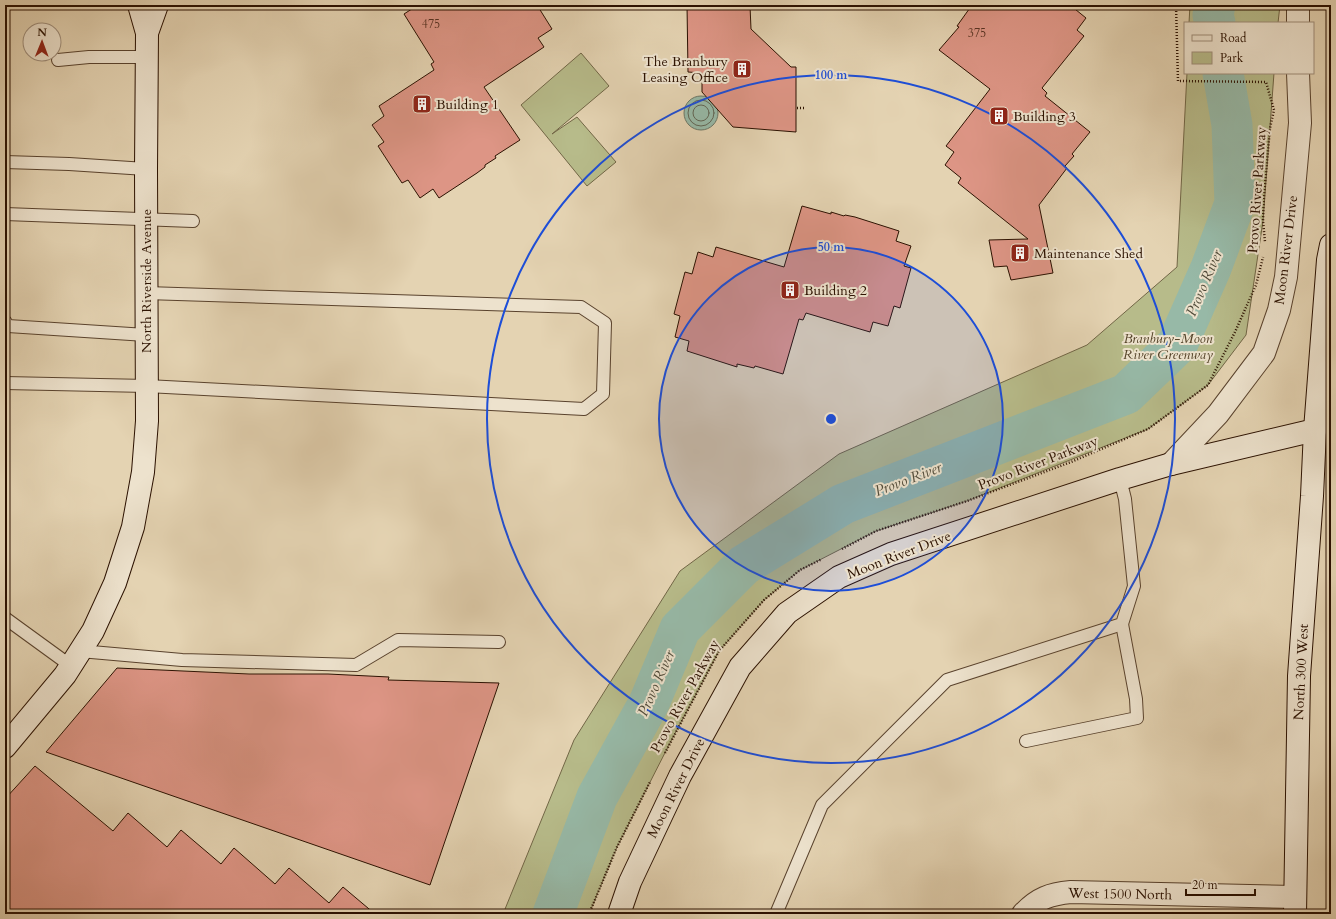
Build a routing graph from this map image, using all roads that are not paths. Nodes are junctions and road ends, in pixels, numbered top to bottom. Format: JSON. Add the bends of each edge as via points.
{"nodes":[{"id":1,"x":139,"y":5,"type":"edge"},
{"id":2,"x":156,"y":5,"type":"edge"},
{"id":3,"x":1298,"y":5,"type":"edge"},
{"id":4,"x":1298,"y":22,"type":"edge"},
{"id":5,"x":147,"y":33,"type":"junction"},
{"id":6,"x":147,"y":57,"type":"junction"},
{"id":7,"x":62,"y":60,"type":"edge"},
{"id":8,"x":1298,"y":74,"type":"edge"},
{"id":9,"x":5,"y":162,"type":"edge"},
{"id":10,"x":146,"y":169,"type":"junction"},
{"id":11,"x":5,"y":214,"type":"edge"},
{"id":12,"x":146,"y":219,"type":"junction"},
{"id":13,"x":193,"y":221,"type":"dead end"},
{"id":14,"x":1331,"y":245,"type":"edge"},
{"id":15,"x":146,"y":293,"type":"junction"},
{"id":16,"x":5,"y":321,"type":"edge"},
{"id":17,"x":146,"y":334,"type":"junction"},
{"id":18,"x":5,"y":383,"type":"edge"},
{"id":19,"x":147,"y":386,"type":"junction"},
{"id":20,"x":1315,"y":430,"type":"junction"},
{"id":21,"x":1171,"y":464,"type":"junction"},
{"id":22,"x":1120,"y":479,"type":"junction"},
{"id":23,"x":5,"y":618,"type":"edge"},
{"id":24,"x":1122,"y":624,"type":"junction"},
{"id":25,"x":499,"y":642,"type":"dead end"},
{"id":26,"x":75,"y":659,"type":"junction"},
{"id":27,"x":1026,"y":742,"type":"dead end"},
{"id":28,"x":5,"y":747,"type":"edge"},
{"id":29,"x":1295,"y":906,"type":"edge"},
{"id":30,"x":619,"y":914,"type":"edge"},
{"id":31,"x":776,"y":914,"type":"edge"},
{"id":32,"x":1024,"y":914,"type":"edge"}],
"edges":[{"from":1,"to":5,"type":"street","name":"North Riverside Avenue"},
{"from":2,"to":5,"type":"street","name":"North Riverside Avenue"},
{"from":3,"to":4,"type":"street"},
{"from":5,"to":6,"type":"street","name":"North Riverside Avenue"},
{"from":6,"to":7,"type":"lane"},
{"from":6,"to":10,"type":"street","name":"North Riverside Avenue"},
{"from":8,"to":21,"type":"street","name":"Moon River Drive","via":[[1300,123],[1286,277],[1279,310],[1264,353],[1218,414]]},
{"from":9,"to":10,"type":"lane"},
{"from":10,"to":12,"type":"street","name":"North Riverside Avenue"},
{"from":11,"to":12,"type":"lane"},
{"from":12,"to":13,"type":"lane"},
{"from":12,"to":15,"type":"street","name":"North Riverside Avenue"},
{"from":14,"to":20,"type":"street","name":"North 300 West"},
{"from":15,"to":17,"type":"street","name":"North Riverside Avenue"},
{"from":15,"to":19,"type":"lane","via":[[581,307],[605,323],[603,394],[584,409]]},
{"from":16,"to":17,"type":"lane","via":[[8,326]]},
{"from":17,"to":19,"type":"street","name":"North Riverside Avenue"},
{"from":18,"to":19,"type":"lane"},
{"from":19,"to":26,"type":"street","name":"North Riverside Avenue","via":[[143,472],[133,527],[115,583],[93,631]]},
{"from":20,"to":21,"type":"street"},
{"from":20,"to":29,"type":"street","name":"North 300 West","via":[[1299,676]]},
{"from":21,"to":22,"type":"street"},
{"from":22,"to":24,"type":"lane","via":[[1125,499],[1134,586]]},
{"from":22,"to":30,"type":"street","name":"Moon River Drive","via":[[891,554],[839,577],[787,613],[736,674],[680,776],[630,882]]},
{"from":23,"to":26,"type":"lane"},
{"from":24,"to":27,"type":"lane","via":[[1136,699],[1137,718]]},
{"from":24,"to":31,"type":"lane","via":[[947,680],[822,805]]},
{"from":25,"to":26,"type":"lane","via":[[398,640],[356,665]]},
{"from":26,"to":28,"type":"street","name":"North Riverside Avenue","via":[[65,675]]},
{"from":29,"to":32,"type":"street","name":"West 1500 North","via":[[1071,892],[1041,899]]}]}
